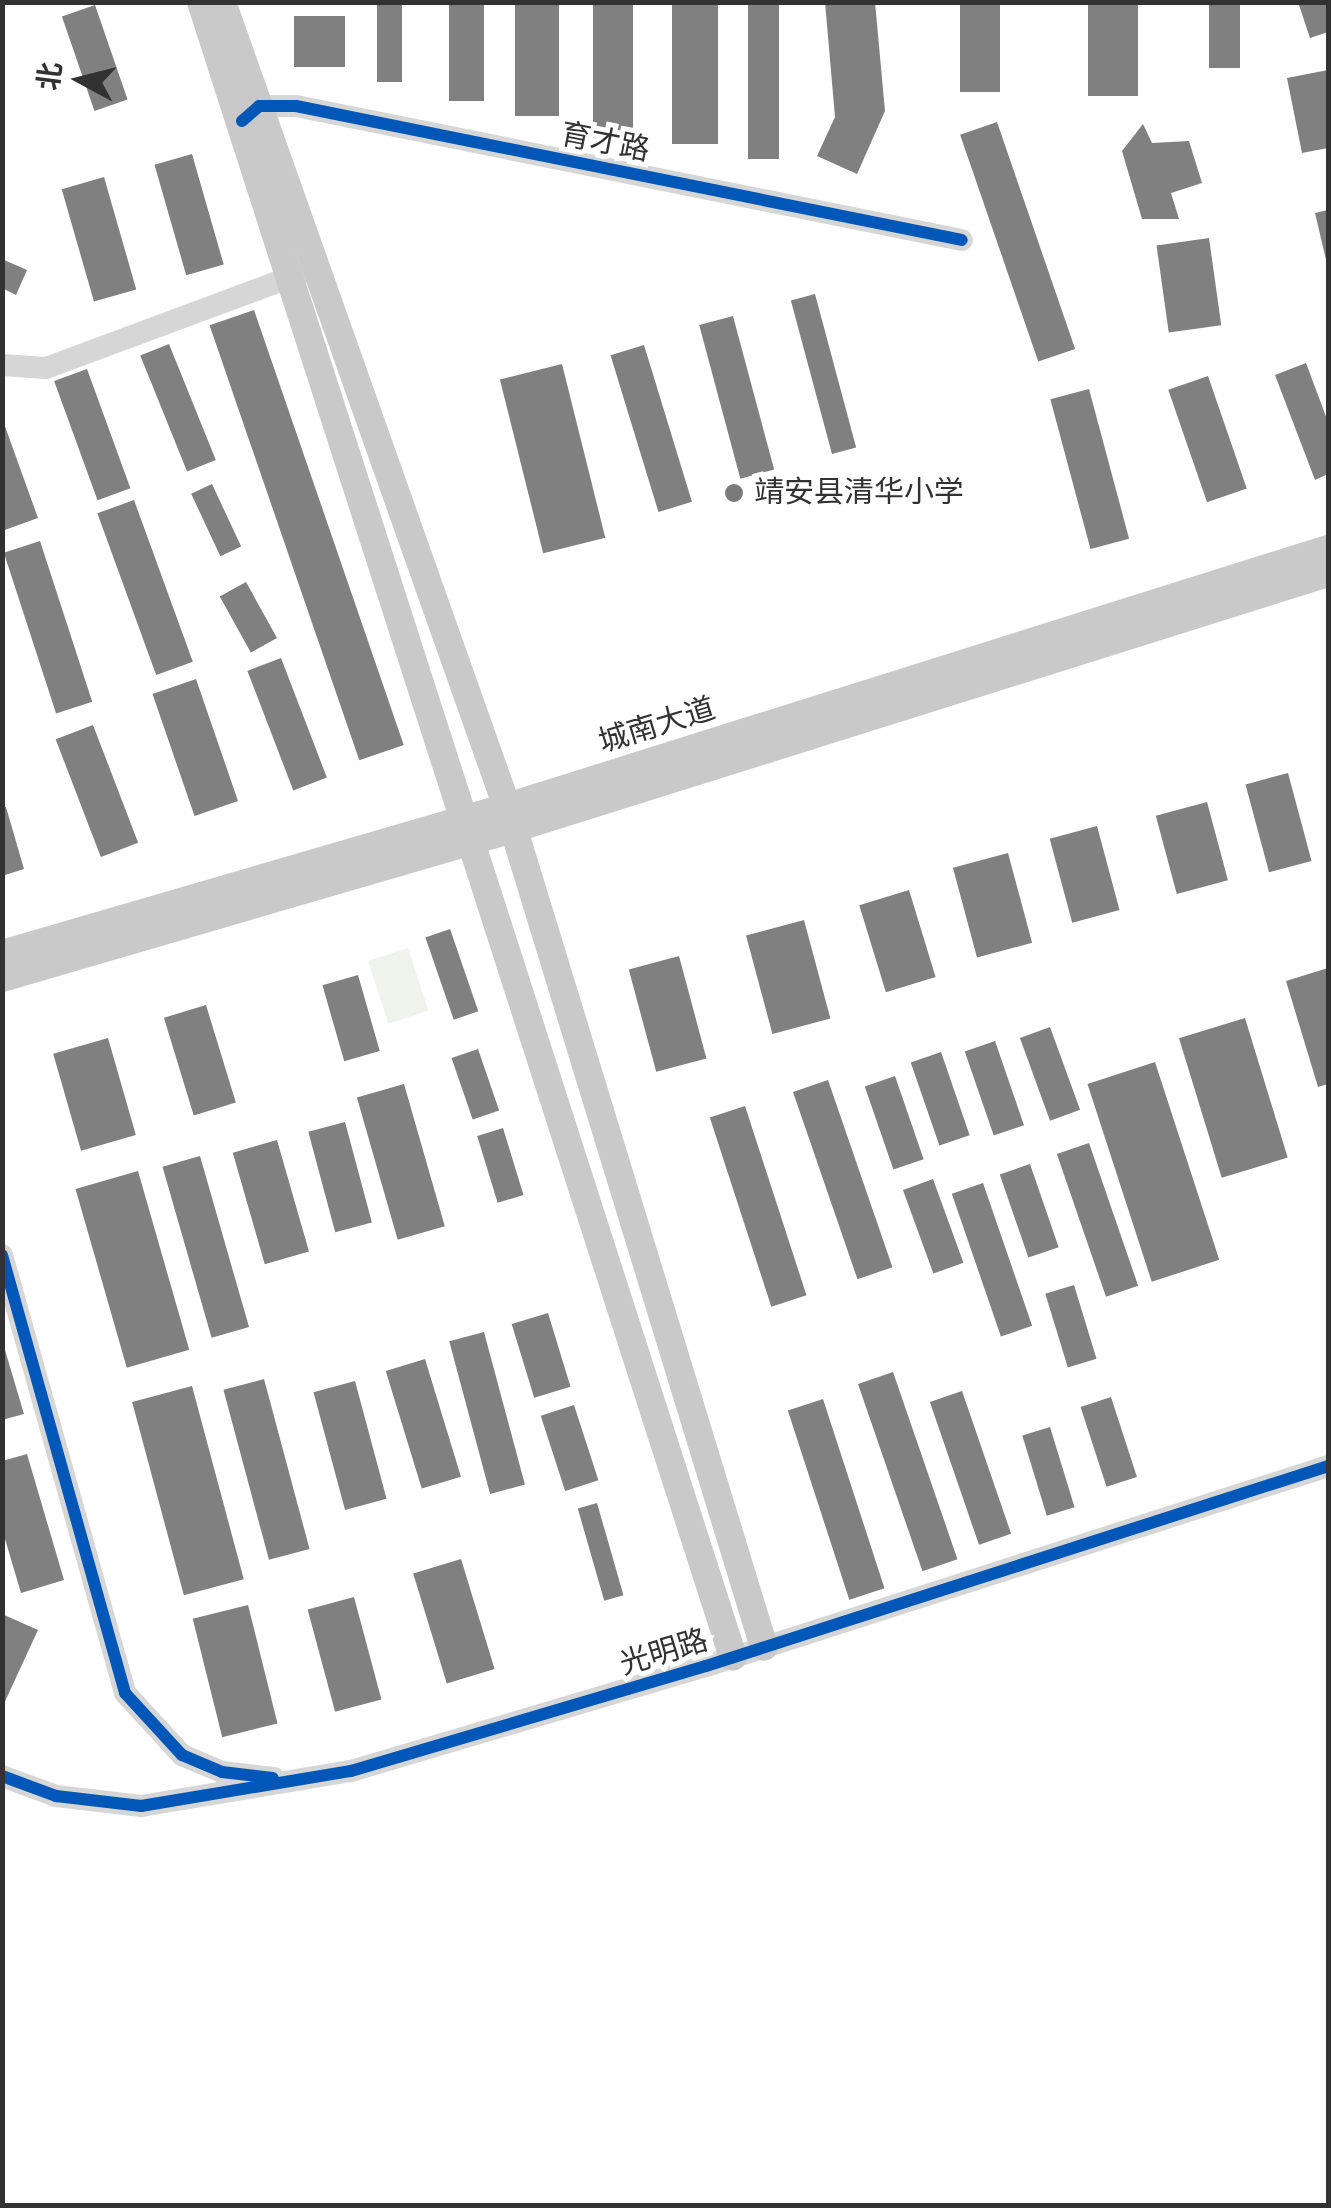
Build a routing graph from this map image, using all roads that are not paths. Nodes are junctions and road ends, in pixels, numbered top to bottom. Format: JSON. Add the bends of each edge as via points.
{"nodes":[{"id":1,"x":200,"y":2,"type":"edge"},
{"id":2,"x":222,"y":2,"type":"edge"},
{"id":3,"x":250,"y":113,"type":"junction"},
{"id":4,"x":962,"y":240,"type":"dead end"},
{"id":5,"x":304,"y":272,"type":"junction"},
{"id":6,"x":2,"y":366,"type":"edge"},
{"id":7,"x":1328,"y":549,"type":"edge"},
{"id":8,"x":1328,"y":573,"type":"edge"},
{"id":9,"x":510,"y":818,"type":"junction"},
{"id":10,"x":468,"y":830,"type":"junction"},
{"id":11,"x":2,"y":954,"type":"edge"},
{"id":12,"x":2,"y":978,"type":"edge"},
{"id":13,"x":2,"y":1255,"type":"edge"},
{"id":14,"x":1328,"y":1466,"type":"edge"},
{"id":15,"x":764,"y":1647,"type":"junction"},
{"id":16,"x":733,"y":1658,"type":"junction"},
{"id":17,"x":350,"y":1771,"type":"junction"},
{"id":18,"x":2,"y":1776,"type":"edge"}],
"edges":[{"from":1,"to":3,"type":"main road"},
{"from":2,"to":3,"type":"main road"},
{"from":3,"to":4,"type":"street","name":"育才路","via":[[296,106]]},
{"from":3,"to":5,"type":"main road"},
{"from":5,"to":6,"type":"street","via":[[46,368]]},
{"from":5,"to":9,"type":"main road"},
{"from":5,"to":10,"type":"main road"},
{"from":7,"to":9,"type":"main road","name":"城南大道"},
{"from":8,"to":9,"type":"main road","name":"城南大道"},
{"from":9,"to":10,"type":"main road","name":"城南大道"},
{"from":9,"to":15,"type":"main road"},
{"from":10,"to":11,"type":"main road","name":"城南大道"},
{"from":10,"to":12,"type":"main road","name":"城南大道"},
{"from":10,"to":16,"type":"main road"},
{"from":13,"to":17,"type":"street","via":[[124,1693],[182,1756],[222,1772],[262,1778]]},
{"from":14,"to":15,"type":"street","name":"光明路"},
{"from":15,"to":16,"type":"street","name":"光明路"},
{"from":16,"to":17,"type":"street","name":"光明路"},
{"from":17,"to":18,"type":"street","name":"光明路","via":[[141,1806],[56,1796]]}]}
